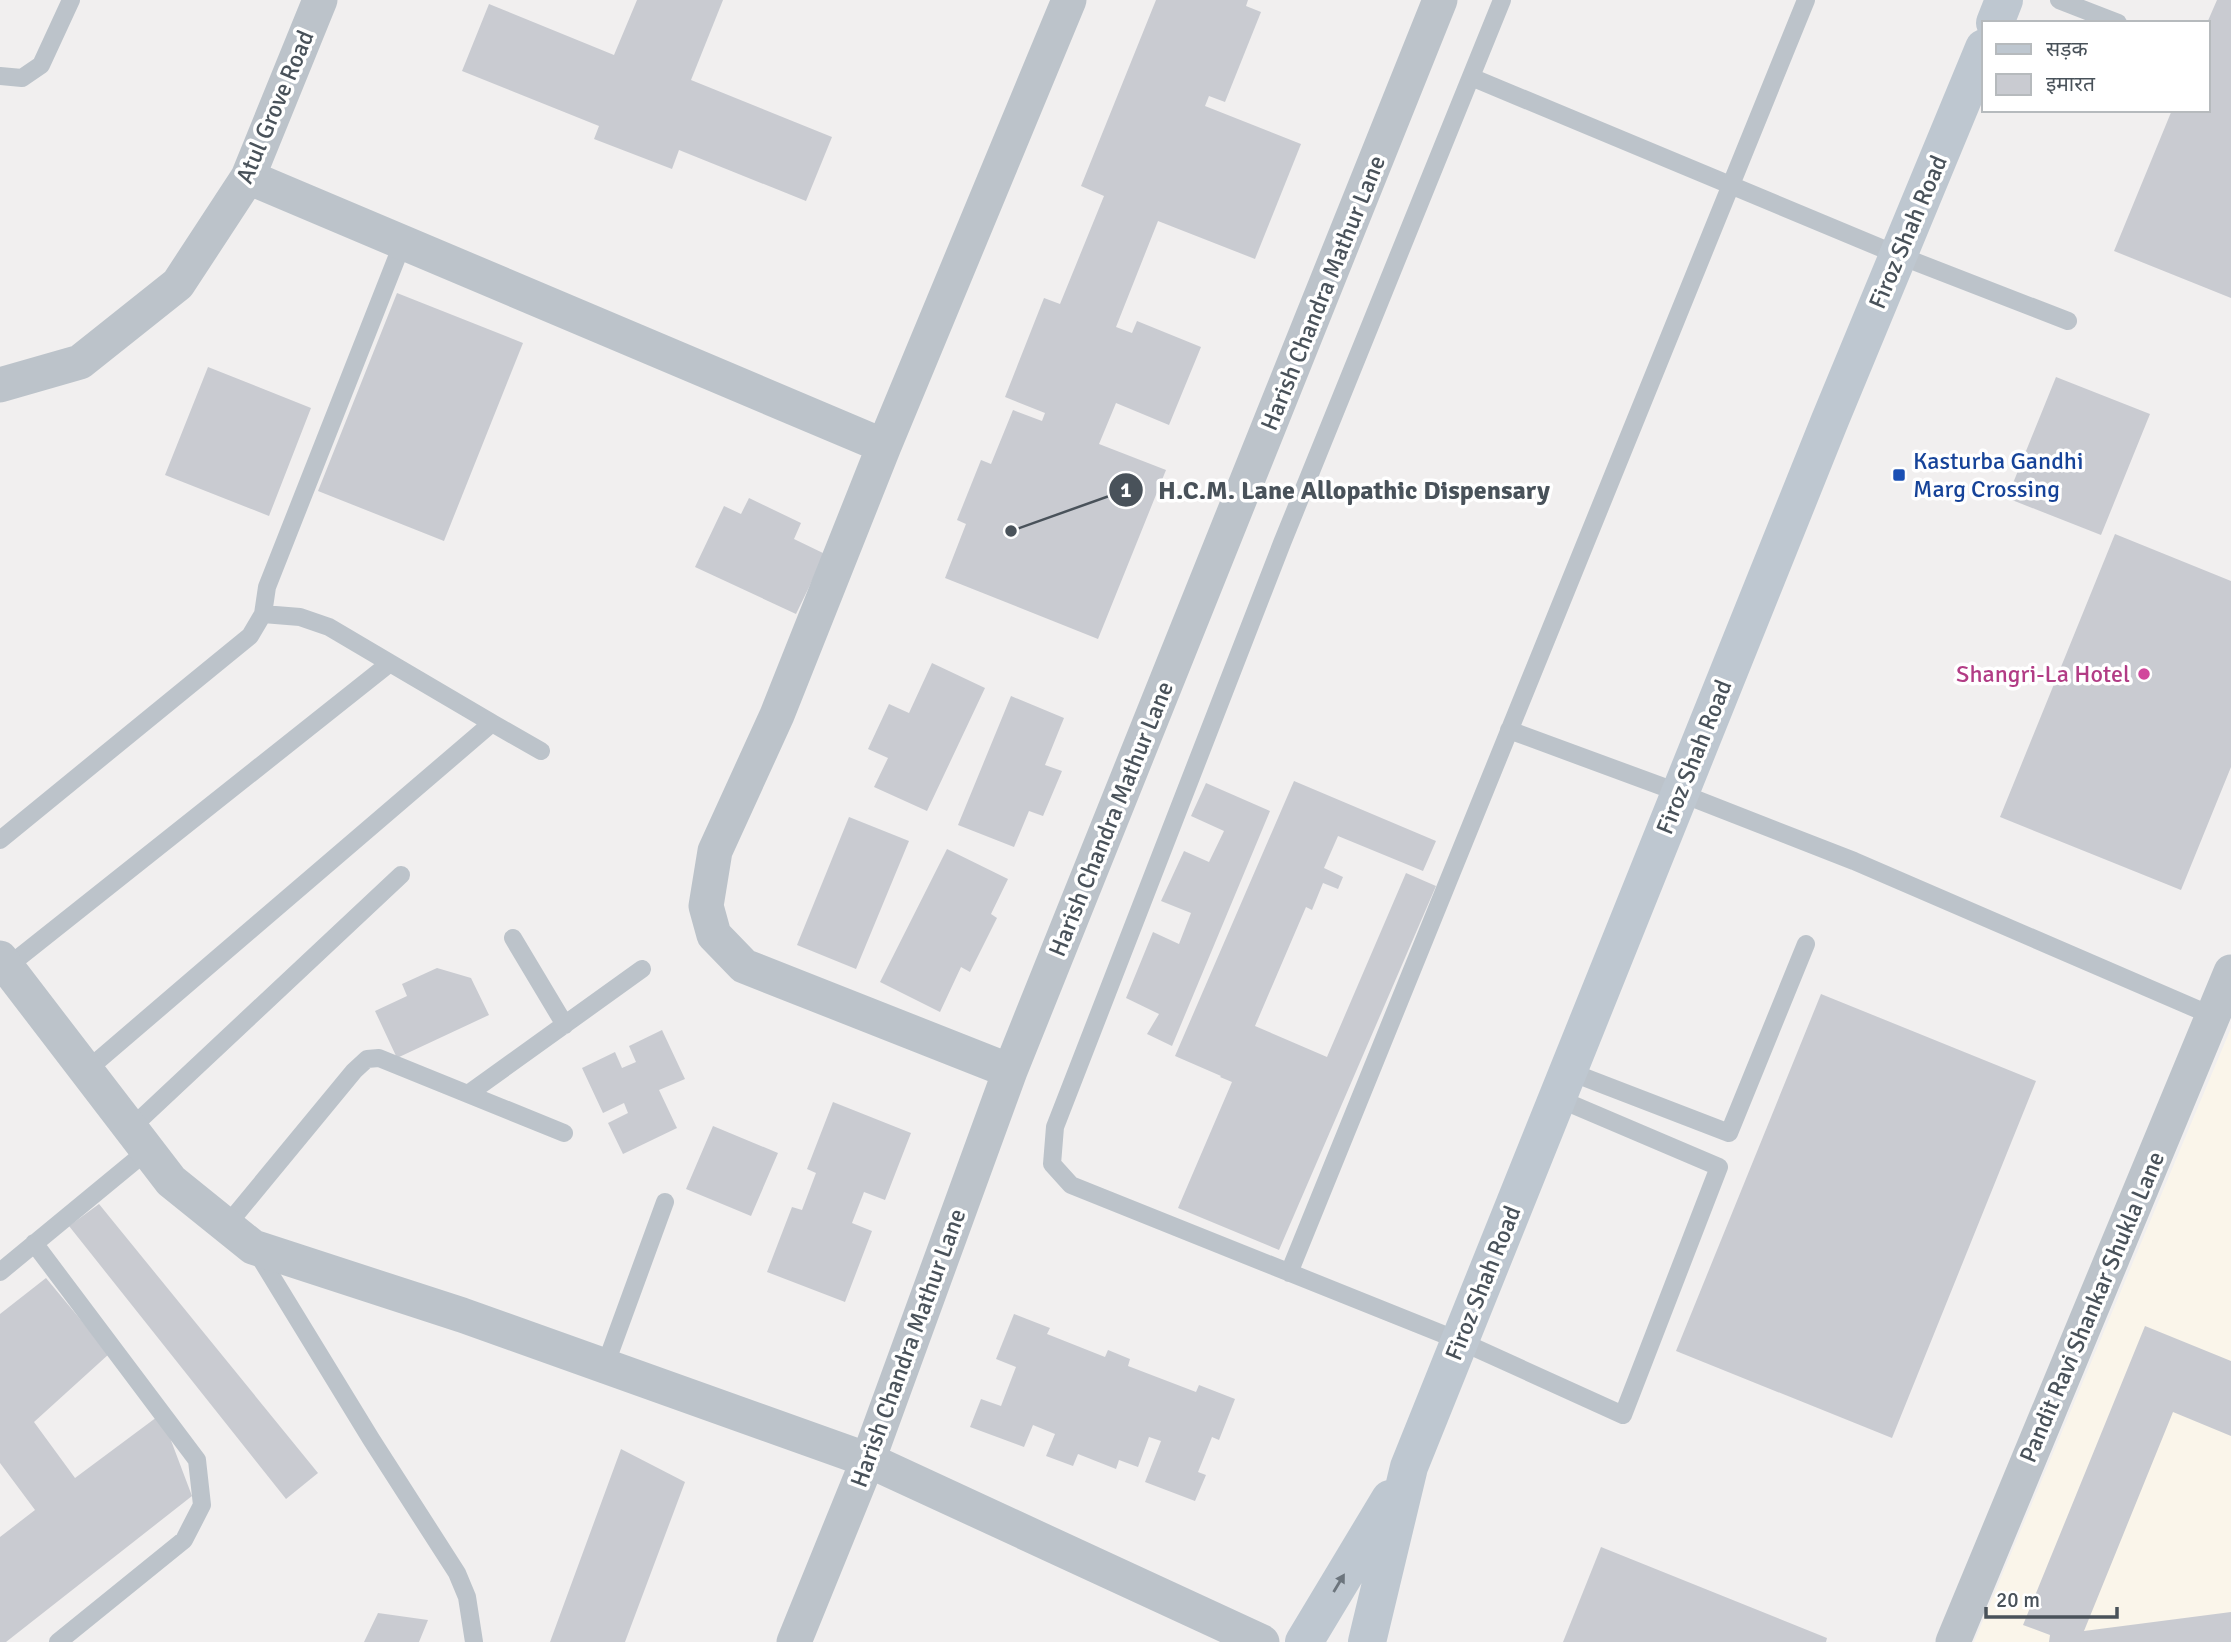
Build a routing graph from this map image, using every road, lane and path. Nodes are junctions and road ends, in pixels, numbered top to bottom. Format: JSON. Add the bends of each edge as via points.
{"nodes":[{"id":1,"x":71,"y":0,"type":"edge"},
{"id":2,"x":320,"y":0,"type":"edge"},
{"id":3,"x":1069,"y":0,"type":"edge"},
{"id":4,"x":1440,"y":0,"type":"edge"},
{"id":5,"x":1502,"y":0,"type":"edge"},
{"id":6,"x":1806,"y":0,"type":"edge"},
{"id":7,"x":2059,"y":0,"type":"edge"},
{"id":8,"x":2113,"y":21,"type":"edge"},
{"id":9,"x":1982,"y":58,"type":"edge"},
{"id":10,"x":0,"y":76,"type":"edge"},
{"id":11,"x":1471,"y":77,"type":"junction"},
{"id":12,"x":248,"y":177,"type":"junction"},
{"id":13,"x":1730,"y":185,"type":"junction"},
{"id":14,"x":403,"y":242,"type":"junction"},
{"id":15,"x":1898,"y":255,"type":"junction"},
{"id":16,"x":2067,"y":321,"type":"dead end"},
{"id":17,"x":0,"y":385,"type":"edge"},
{"id":18,"x":884,"y":446,"type":"junction"},
{"id":19,"x":263,"y":614,"type":"junction"},
{"id":20,"x":390,"y":663,"type":"junction"},
{"id":21,"x":492,"y":723,"type":"junction"},
{"id":22,"x":1509,"y":730,"type":"junction"},
{"id":23,"x":541,"y":751,"type":"dead end"},
{"id":24,"x":1680,"y":793,"type":"junction"},
{"id":25,"x":0,"y":840,"type":"edge"},
{"id":26,"x":401,"y":875,"type":"dead end"},
{"id":27,"x":513,"y":938,"type":"dead end"},
{"id":28,"x":1807,"y":944,"type":"dead end"},
{"id":29,"x":4,"y":962,"type":"edge"},
{"id":30,"x":642,"y":969,"type":"dead end"},
{"id":31,"x":2231,"y":972,"type":"edge"},
{"id":32,"x":2213,"y":1016,"type":"junction"},
{"id":33,"x":565,"y":1025,"type":"junction"},
{"id":34,"x":87,"y":1070,"type":"junction"},
{"id":35,"x":1010,"y":1071,"type":"junction"},
{"id":36,"x":1563,"y":1084,"type":"junction"},
{"id":37,"x":468,"y":1094,"type":"junction"},
{"id":38,"x":565,"y":1133,"type":"dead end"},
{"id":39,"x":139,"y":1139,"type":"junction"},
{"id":40,"x":665,"y":1202,"type":"dead end"},
{"id":41,"x":240,"y":1236,"type":"junction"},
{"id":42,"x":34,"y":1243,"type":"junction"},
{"id":43,"x":0,"y":1272,"type":"edge"},
{"id":44,"x":1289,"y":1273,"type":"junction"},
{"id":45,"x":1460,"y":1341,"type":"junction"},
{"id":46,"x":605,"y":1366,"type":"junction"},
{"id":47,"x":868,"y":1460,"type":"junction"},
{"id":48,"x":1409,"y":1467,"type":"junction"},
{"id":49,"x":58,"y":1642,"type":"edge"},
{"id":50,"x":474,"y":1642,"type":"edge"},
{"id":51,"x":794,"y":1642,"type":"edge"},
{"id":52,"x":1262,"y":1642,"type":"edge"},
{"id":53,"x":1304,"y":1642,"type":"edge"},
{"id":54,"x":1367,"y":1642,"type":"edge"},
{"id":55,"x":1953,"y":1642,"type":"edge"}],
"edges":[{"from":1,"to":10,"type":"lane","via":[[41,65],[22,78]]},
{"from":2,"to":12,"type":"street","name":"Atul Grove Road"},
{"from":3,"to":18,"type":"street"},
{"from":4,"to":35,"type":"street","name":"Harish Chandra Mathur Lane"},
{"from":5,"to":11,"type":"lane"},
{"from":6,"to":13,"type":"lane"},
{"from":7,"to":8,"type":"lane"},
{"from":9,"to":15,"type":"main road","name":"Firoz Shah Road"},
{"from":11,"to":13,"type":"lane"},
{"from":11,"to":44,"type":"lane","via":[[1282,543],[1055,1127],[1052,1164],[1071,1185]]},
{"from":12,"to":14,"type":"street"},
{"from":12,"to":17,"type":"street","name":"Atul Grove Road","via":[[178,285],[80,362]]},
{"from":13,"to":15,"type":"lane"},
{"from":13,"to":22,"type":"lane"},
{"from":14,"to":18,"type":"street"},
{"from":14,"to":19,"type":"lane","via":[[267,587]]},
{"from":15,"to":16,"type":"lane"},
{"from":15,"to":24,"type":"main road","name":"Firoz Shah Road"},
{"from":18,"to":35,"type":"street","via":[[777,715],[715,851],[706,906],[714,934],[744,966]]},
{"from":19,"to":20,"type":"lane","via":[[300,617],[329,627]]},
{"from":19,"to":25,"type":"lane","via":[[250,636]]},
{"from":20,"to":21,"type":"lane"},
{"from":20,"to":29,"type":"lane"},
{"from":21,"to":23,"type":"lane"},
{"from":21,"to":34,"type":"lane"},
{"from":22,"to":24,"type":"lane"},
{"from":22,"to":44,"type":"lane"},
{"from":24,"to":32,"type":"lane","via":[[1854,861]]},
{"from":24,"to":36,"type":"main road","name":"Firoz Shah Road"},
{"from":26,"to":39,"type":"lane"},
{"from":27,"to":33,"type":"lane"},
{"from":28,"to":36,"type":"lane","via":[[1729,1133]]},
{"from":29,"to":34,"type":"street"},
{"from":30,"to":33,"type":"lane"},
{"from":31,"to":32,"type":"street","name":"Pandit Ravi Shankar Shukla Lane"},
{"from":32,"to":55,"type":"street","name":"Pandit Ravi Shankar Shukla Lane"},
{"from":33,"to":37,"type":"lane"},
{"from":34,"to":39,"type":"street"},
{"from":35,"to":47,"type":"street","name":"Harish Chandra Mathur Lane"},
{"from":36,"to":45,"type":"main road","name":"Firoz Shah Road"},
{"from":36,"to":45,"type":"lane","via":[[1719,1167],[1623,1415]]},
{"from":37,"to":38,"type":"lane"},
{"from":37,"to":41,"type":"lane","via":[[379,1058],[367,1059],[354,1071]]},
{"from":39,"to":41,"type":"street","via":[[171,1181]]},
{"from":39,"to":42,"type":"lane"},
{"from":40,"to":46,"type":"lane"},
{"from":41,"to":46,"type":"street"},
{"from":41,"to":50,"type":"lane","via":[[457,1573],[467,1597]]},
{"from":42,"to":43,"type":"lane"},
{"from":42,"to":49,"type":"lane","via":[[197,1460],[202,1505],[184,1540]]},
{"from":44,"to":45,"type":"lane"},
{"from":45,"to":48,"type":"main road","name":"Firoz Shah Road"},
{"from":46,"to":47,"type":"street"},
{"from":47,"to":51,"type":"street","name":"Harish Chandra Mathur Lane"},
{"from":47,"to":52,"type":"street"},
{"from":53,"to":48,"type":"main road","name":"Firoz Shah Road","one_way":true},
{"from":48,"to":54,"type":"main road","name":"Firoz Shah Road"}]}
